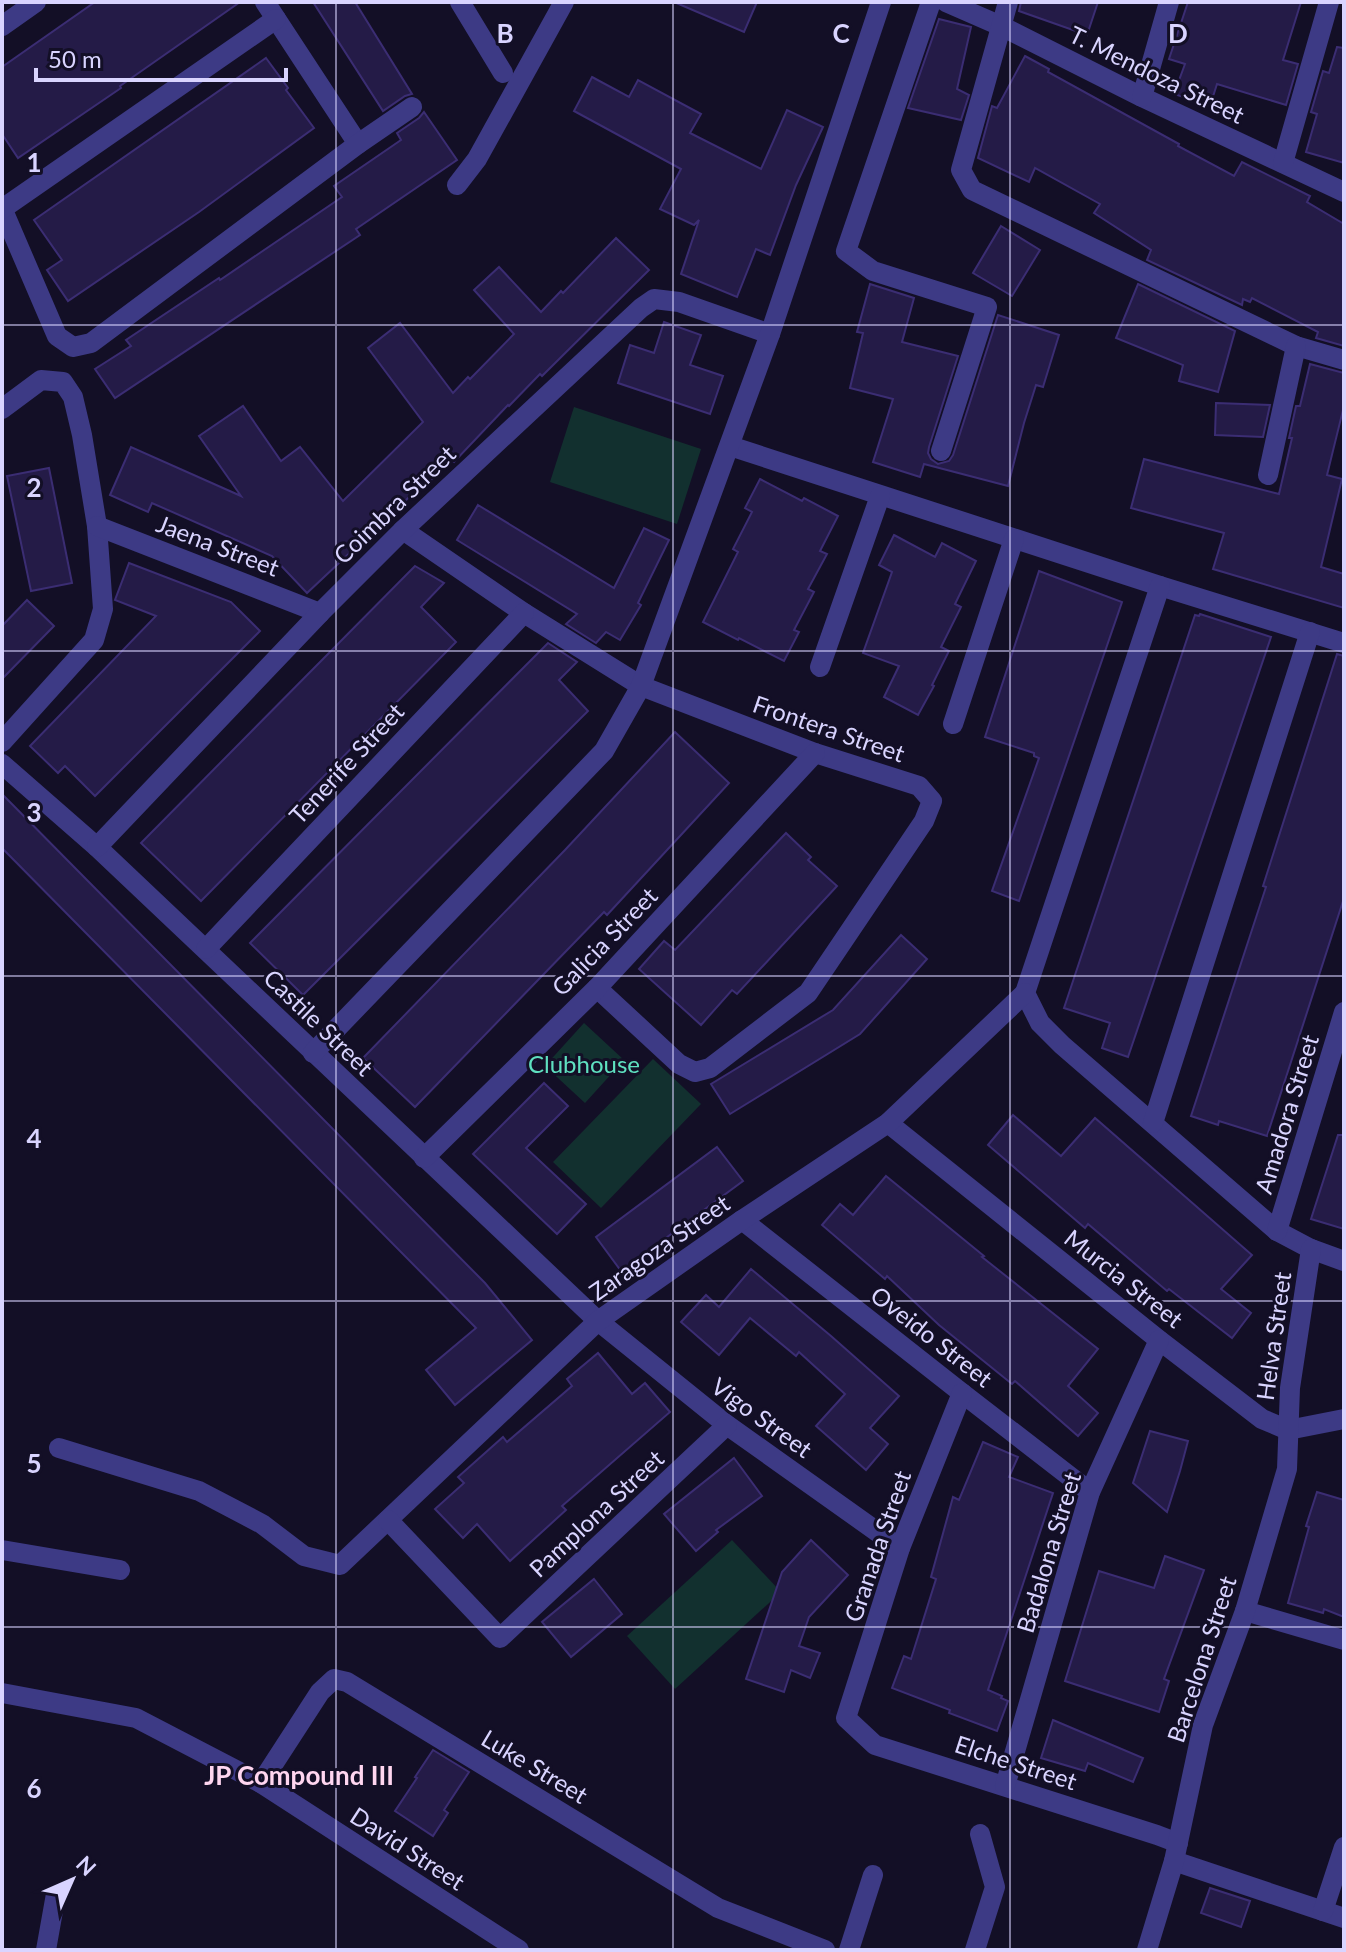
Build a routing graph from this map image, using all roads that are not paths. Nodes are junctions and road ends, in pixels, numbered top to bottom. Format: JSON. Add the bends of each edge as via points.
{"nodes":[{"id":1,"x":36,"y":2,"type":"edge"},
{"id":2,"x":460,"y":2,"type":"edge"},
{"id":3,"x":564,"y":2,"type":"edge"},
{"id":4,"x":881,"y":2,"type":"edge"},
{"id":5,"x":931,"y":2,"type":"edge"},
{"id":6,"x":946,"y":2,"type":"edge"},
{"id":7,"x":1008,"y":2,"type":"edge"},
{"id":8,"x":1169,"y":2,"type":"edge"},
{"id":9,"x":1329,"y":2,"type":"edge"},
{"id":10,"x":270,"y":11,"type":"edge"},
{"id":11,"x":2,"y":26,"type":"edge"},
{"id":12,"x":1001,"y":26,"type":"junction"},
{"id":13,"x":503,"y":73,"type":"dead end"},
{"id":14,"x":1142,"y":97,"type":"junction"},
{"id":15,"x":412,"y":107,"type":"dead end"},
{"id":16,"x":358,"y":144,"type":"junction"},
{"id":17,"x":1283,"y":163,"type":"junction"},
{"id":18,"x":457,"y":185,"type":"dead end"},
{"id":19,"x":1344,"y":192,"type":"edge"},
{"id":20,"x":2,"y":208,"type":"edge"},
{"id":21,"x":770,"y":334,"type":"junction"},
{"id":22,"x":1296,"y":346,"type":"junction"},
{"id":23,"x":1344,"y":360,"type":"edge"},
{"id":24,"x":2,"y":409,"type":"edge"},
{"id":25,"x":730,"y":446,"type":"junction"},
{"id":26,"x":941,"y":451,"type":"dead end"},
{"id":27,"x":1268,"y":475,"type":"dead end"},
{"id":28,"x":880,"y":496,"type":"junction"},
{"id":29,"x":97,"y":526,"type":"junction"},
{"id":30,"x":403,"y":530,"type":"junction"},
{"id":31,"x":1014,"y":539,"type":"junction"},
{"id":32,"x":1160,"y":586,"type":"junction"},
{"id":33,"x":320,"y":613,"type":"junction"},
{"id":34,"x":524,"y":613,"type":"junction"},
{"id":35,"x":1310,"y":632,"type":"junction"},
{"id":36,"x":1344,"y":643,"type":"edge"},
{"id":37,"x":820,"y":667,"type":"dead end"},
{"id":38,"x":641,"y":686,"type":"junction"},
{"id":39,"x":953,"y":724,"type":"dead end"},
{"id":40,"x":2,"y":742,"type":"edge"},
{"id":41,"x":815,"y":753,"type":"junction"},
{"id":42,"x":2,"y":764,"type":"edge"},
{"id":43,"x":97,"y":847,"type":"junction"},
{"id":44,"x":206,"y":949,"type":"junction"},
{"id":45,"x":597,"y":988,"type":"junction"},
{"id":46,"x":1025,"y":993,"type":"junction"},
{"id":47,"x":1344,"y":1012,"type":"edge"},
{"id":48,"x":313,"y":1053,"type":"junction"},
{"id":49,"x":888,"y":1123,"type":"junction"},
{"id":50,"x":1153,"y":1123,"type":"junction"},
{"id":51,"x":424,"y":1158,"type":"junction"},
{"id":52,"x":742,"y":1220,"type":"junction"},
{"id":53,"x":1277,"y":1231,"type":"junction"},
{"id":54,"x":1311,"y":1249,"type":"junction"},
{"id":55,"x":1344,"y":1261,"type":"edge"},
{"id":56,"x":598,"y":1321,"type":"junction"},
{"id":57,"x":1159,"y":1340,"type":"junction"},
{"id":58,"x":962,"y":1393,"type":"junction"},
{"id":59,"x":1344,"y":1419,"type":"edge"},
{"id":60,"x":727,"y":1425,"type":"junction"},
{"id":61,"x":1288,"y":1430,"type":"junction"},
{"id":62,"x":59,"y":1448,"type":"dead end"},
{"id":63,"x":1090,"y":1492,"type":"junction"},
{"id":64,"x":388,"y":1520,"type":"junction"},
{"id":65,"x":900,"y":1548,"type":"junction"},
{"id":66,"x":2,"y":1550,"type":"edge"},
{"id":67,"x":120,"y":1570,"type":"dead end"},
{"id":68,"x":1245,"y":1611,"type":"junction"},
{"id":69,"x":1344,"y":1640,"type":"edge"},
{"id":70,"x":2,"y":1693,"type":"edge"},
{"id":71,"x":846,"y":1718,"type":"joint"},
{"id":72,"x":261,"y":1783,"type":"junction"},
{"id":73,"x":1005,"y":1786,"type":"junction"},
{"id":74,"x":980,"y":1834,"type":"dead end"},
{"id":75,"x":1344,"y":1847,"type":"edge"},
{"id":76,"x":1176,"y":1852,"type":"junction"},
{"id":77,"x":873,"y":1875,"type":"dead end"},
{"id":78,"x":56,"y":1894,"type":"dead end"},
{"id":79,"x":1323,"y":1911,"type":"junction"},
{"id":80,"x":1344,"y":1918,"type":"edge"},
{"id":81,"x":46,"y":1950,"type":"edge"},
{"id":82,"x":519,"y":1950,"type":"edge"},
{"id":83,"x":825,"y":1950,"type":"edge"},
{"id":84,"x":849,"y":1950,"type":"edge"},
{"id":85,"x":975,"y":1950,"type":"edge"},
{"id":86,"x":1147,"y":1950,"type":"edge"}],
"edges":[{"from":1,"to":11,"type":"street"},
{"from":2,"to":13,"type":"street"},
{"from":3,"to":18,"type":"street","via":[[477,159]]},
{"from":4,"to":21,"type":"street"},
{"from":5,"to":26,"type":"street","via":[[846,251],[873,271],[987,307]]},
{"from":6,"to":12,"type":"street","name":"T. Mendoza Street"},
{"from":7,"to":12,"type":"street"},
{"from":8,"to":14,"type":"street"},
{"from":9,"to":17,"type":"street"},
{"from":10,"to":16,"type":"street"},
{"from":10,"to":20,"type":"street"},
{"from":12,"to":14,"type":"street","name":"T. Mendoza Street"},
{"from":12,"to":22,"type":"street","via":[[961,170],[972,190]]},
{"from":14,"to":17,"type":"street","name":"T. Mendoza Street"},
{"from":15,"to":16,"type":"street"},
{"from":16,"to":20,"type":"street","via":[[91,343],[73,347],[57,336]]},
{"from":17,"to":19,"type":"street","name":"T. Mendoza Street"},
{"from":21,"to":25,"type":"street"},
{"from":21,"to":30,"type":"street","name":"Coimbra Street","via":[[679,302],[654,299]]},
{"from":22,"to":23,"type":"street"},
{"from":22,"to":27,"type":"street"},
{"from":24,"to":29,"type":"street","via":[[41,380],[63,382],[73,397],[82,435]]},
{"from":25,"to":28,"type":"street"},
{"from":25,"to":38,"type":"street"},
{"from":28,"to":31,"type":"street"},
{"from":28,"to":37,"type":"street"},
{"from":29,"to":33,"type":"street","name":"Jaena Street"},
{"from":29,"to":40,"type":"street","via":[[103,609],[94,640]]},
{"from":30,"to":33,"type":"street","name":"Coimbra Street"},
{"from":30,"to":34,"type":"street","name":"Frontera Street"},
{"from":31,"to":32,"type":"street"},
{"from":31,"to":39,"type":"street"},
{"from":32,"to":35,"type":"street"},
{"from":32,"to":46,"type":"street"},
{"from":33,"to":43,"type":"street","name":"Coimbra Street"},
{"from":34,"to":38,"type":"street","name":"Frontera Street"},
{"from":34,"to":44,"type":"street","name":"Tenerife Street"},
{"from":35,"to":36,"type":"street"},
{"from":35,"to":50,"type":"street"},
{"from":38,"to":41,"type":"street","name":"Frontera Street"},
{"from":38,"to":48,"type":"street","via":[[604,751]]},
{"from":41,"to":45,"type":"street","name":"Galicia Street"},
{"from":41,"to":45,"type":"street","name":"Frontera Street","via":[[919,786],[932,801],[924,821],[808,993],[710,1068],[695,1072],[679,1064]]},
{"from":42,"to":43,"type":"street","name":"Castile Street"},
{"from":43,"to":44,"type":"street","name":"Castile Street"},
{"from":44,"to":48,"type":"street","name":"Castile Street"},
{"from":45,"to":51,"type":"street","name":"Galicia Street"},
{"from":46,"to":49,"type":"street","name":"Zaragoza Street"},
{"from":46,"to":50,"type":"street","via":[[1040,1023]]},
{"from":47,"to":53,"type":"street","name":"Amadora Street"},
{"from":48,"to":51,"type":"street","name":"Castile Street"},
{"from":49,"to":52,"type":"street","name":"Zaragoza Street"},
{"from":49,"to":57,"type":"street","name":"Murcia Street"},
{"from":50,"to":53,"type":"street"},
{"from":51,"to":56,"type":"street","name":"Castile Street"},
{"from":52,"to":56,"type":"street","name":"Zaragoza Street"},
{"from":52,"to":58,"type":"street","name":"Oveido Street"},
{"from":53,"to":54,"type":"street"},
{"from":54,"to":55,"type":"street"},
{"from":54,"to":61,"type":"street","name":"Helva Street"},
{"from":56,"to":60,"type":"street","name":"Vigo Street"},
{"from":56,"to":64,"type":"street","name":"Zaragoza Street"},
{"from":57,"to":61,"type":"street","name":"Murcia Street","via":[[1262,1419]]},
{"from":57,"to":63,"type":"street","name":"Badalona Street"},
{"from":58,"to":63,"type":"street","name":"Oveido Street"},
{"from":58,"to":65,"type":"street","name":"Granada Street"},
{"from":59,"to":61,"type":"street"},
{"from":60,"to":64,"type":"street","name":"Pamplona Street","via":[[500,1638]]},
{"from":60,"to":65,"type":"street","name":"Vigo Street"},
{"from":61,"to":68,"type":"street","name":"Barcelona Street","via":[[1287,1469]]},
{"from":62,"to":64,"type":"street","name":"Zaragoza Street","via":[[199,1491],[262,1524],[304,1556],[340,1565]]},
{"from":63,"to":73,"type":"street","name":"Badalona Street"},
{"from":65,"to":71,"type":"street","name":"Granada Street"},
{"from":66,"to":67,"type":"street"},
{"from":68,"to":69,"type":"street"},
{"from":68,"to":76,"type":"street","name":"Barcelona Street","via":[[1203,1725]]},
{"from":70,"to":72,"type":"street","name":"David Street","via":[[136,1718]]},
{"from":71,"to":73,"type":"street","name":"Elche Street","via":[[875,1745]]},
{"from":72,"to":82,"type":"street","name":"David Street"},
{"from":72,"to":83,"type":"street","name":"Luke Street","via":[[320,1692],[334,1679],[347,1682],[718,1908]]},
{"from":73,"to":76,"type":"street","name":"Elche Street"},
{"from":74,"to":85,"type":"street","via":[[995,1887]]},
{"from":75,"to":79,"type":"street"},
{"from":76,"to":79,"type":"street","name":"Elche Street"},
{"from":76,"to":86,"type":"street","name":"Barcelona Street"},
{"from":77,"to":84,"type":"street"},
{"from":78,"to":81,"type":"street"},
{"from":79,"to":80,"type":"street","name":"Elche Street"}]}
